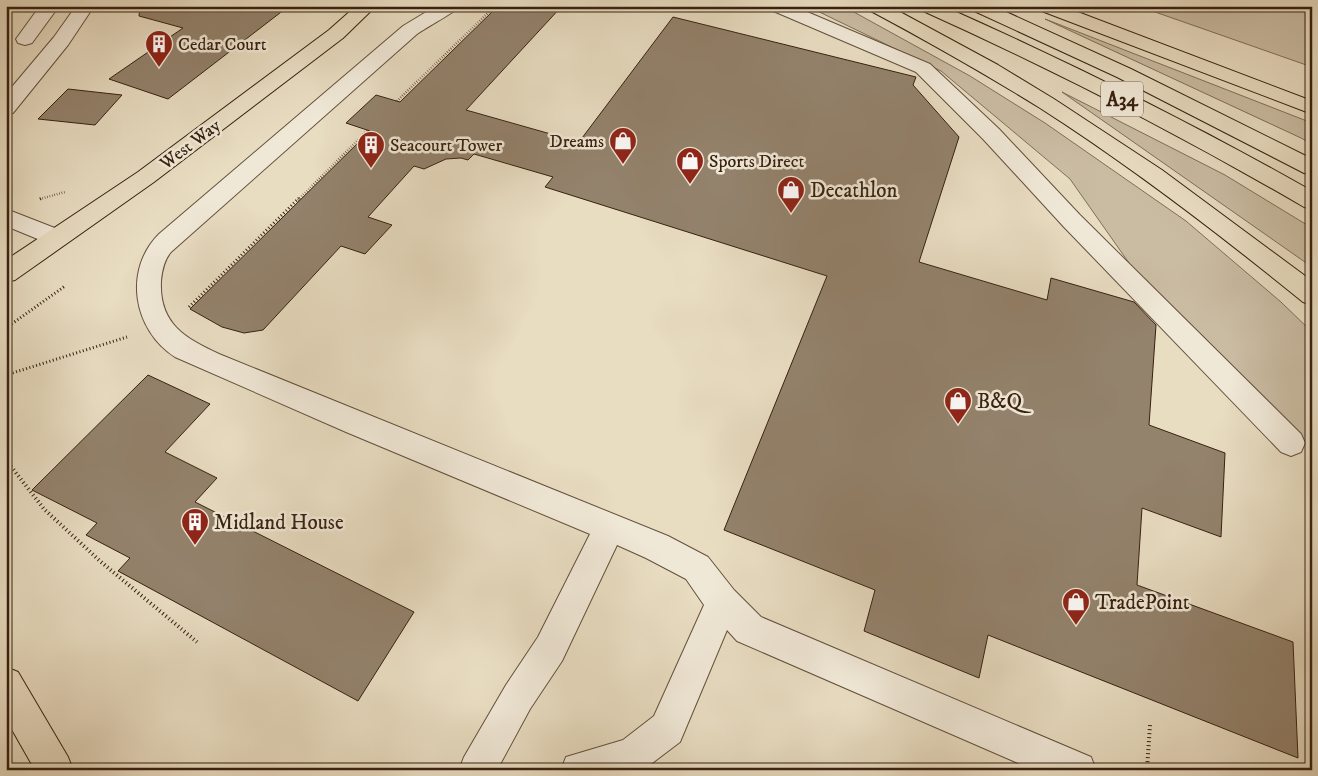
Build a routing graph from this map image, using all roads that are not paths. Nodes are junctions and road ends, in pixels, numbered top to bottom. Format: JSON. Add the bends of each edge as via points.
{"nodes":[{"id":1,"x":50,"y":6,"type":"edge"},
{"id":2,"x":85,"y":6,"type":"edge"},
{"id":3,"x":367,"y":6,"type":"edge"},
{"id":4,"x":452,"y":6,"type":"edge"},
{"id":5,"x":777,"y":6,"type":"edge"},
{"id":6,"x":875,"y":6,"type":"edge"},
{"id":7,"x":927,"y":6,"type":"edge"},
{"id":8,"x":978,"y":6,"type":"edge"},
{"id":9,"x":1046,"y":6,"type":"edge"},
{"id":10,"x":25,"y":39,"type":"dead end"},
{"id":11,"x":6,"y":108,"type":"edge"},
{"id":12,"x":1312,"y":108,"type":"edge"},
{"id":13,"x":1312,"y":168,"type":"edge"},
{"id":14,"x":1312,"y":201,"type":"edge"},
{"id":15,"x":6,"y":217,"type":"edge"},
{"id":16,"x":57,"y":238,"type":"junction"},
{"id":17,"x":6,"y":273,"type":"edge"},
{"id":18,"x":1312,"y":295,"type":"edge"},
{"id":19,"x":1292,"y":443,"type":"dead end"},
{"id":20,"x":610,"y":527,"type":"junction"},
{"id":21,"x":722,"y":602,"type":"junction"},
{"id":22,"x":6,"y":684,"type":"edge"},
{"id":23,"x":55,"y":770,"type":"edge"},
{"id":24,"x":477,"y":770,"type":"edge"},
{"id":25,"x":579,"y":770,"type":"edge"},
{"id":26,"x":1078,"y":770,"type":"edge"}],
"edges":[{"from":1,"to":10,"type":"street"},
{"from":2,"to":11,"type":"street"},
{"from":3,"to":16,"type":"main road","name":"West Way","via":[[336,34],[146,177]]},
{"from":4,"to":20,"type":"street","via":[[410,30],[176,232],[157,253],[148,278],[148,297],[157,323],[170,340],[189,351]]},
{"from":5,"to":19,"type":"street","via":[[924,68]]},
{"from":6,"to":18,"type":"main road","via":[[1002,76],[1118,148],[1242,238]]},
{"from":7,"to":14,"type":"main road","number":"A34","via":[[1112,93]]},
{"from":8,"to":13,"type":"main road","number":"A34","via":[[1124,73]]},
{"from":9,"to":12,"type":"main road"},
{"from":15,"to":16,"type":"street"},
{"from":16,"to":17,"type":"main road","name":"West Way"},
{"from":20,"to":21,"type":"street","via":[[697,568]]},
{"from":20,"to":24,"type":"street","via":[[550,649],[518,697]]},
{"from":21,"to":25,"type":"street","via":[[667,729],[632,756]]},
{"from":21,"to":26,"type":"street","via":[[749,629]]},
{"from":22,"to":23,"type":"main road"}]}
